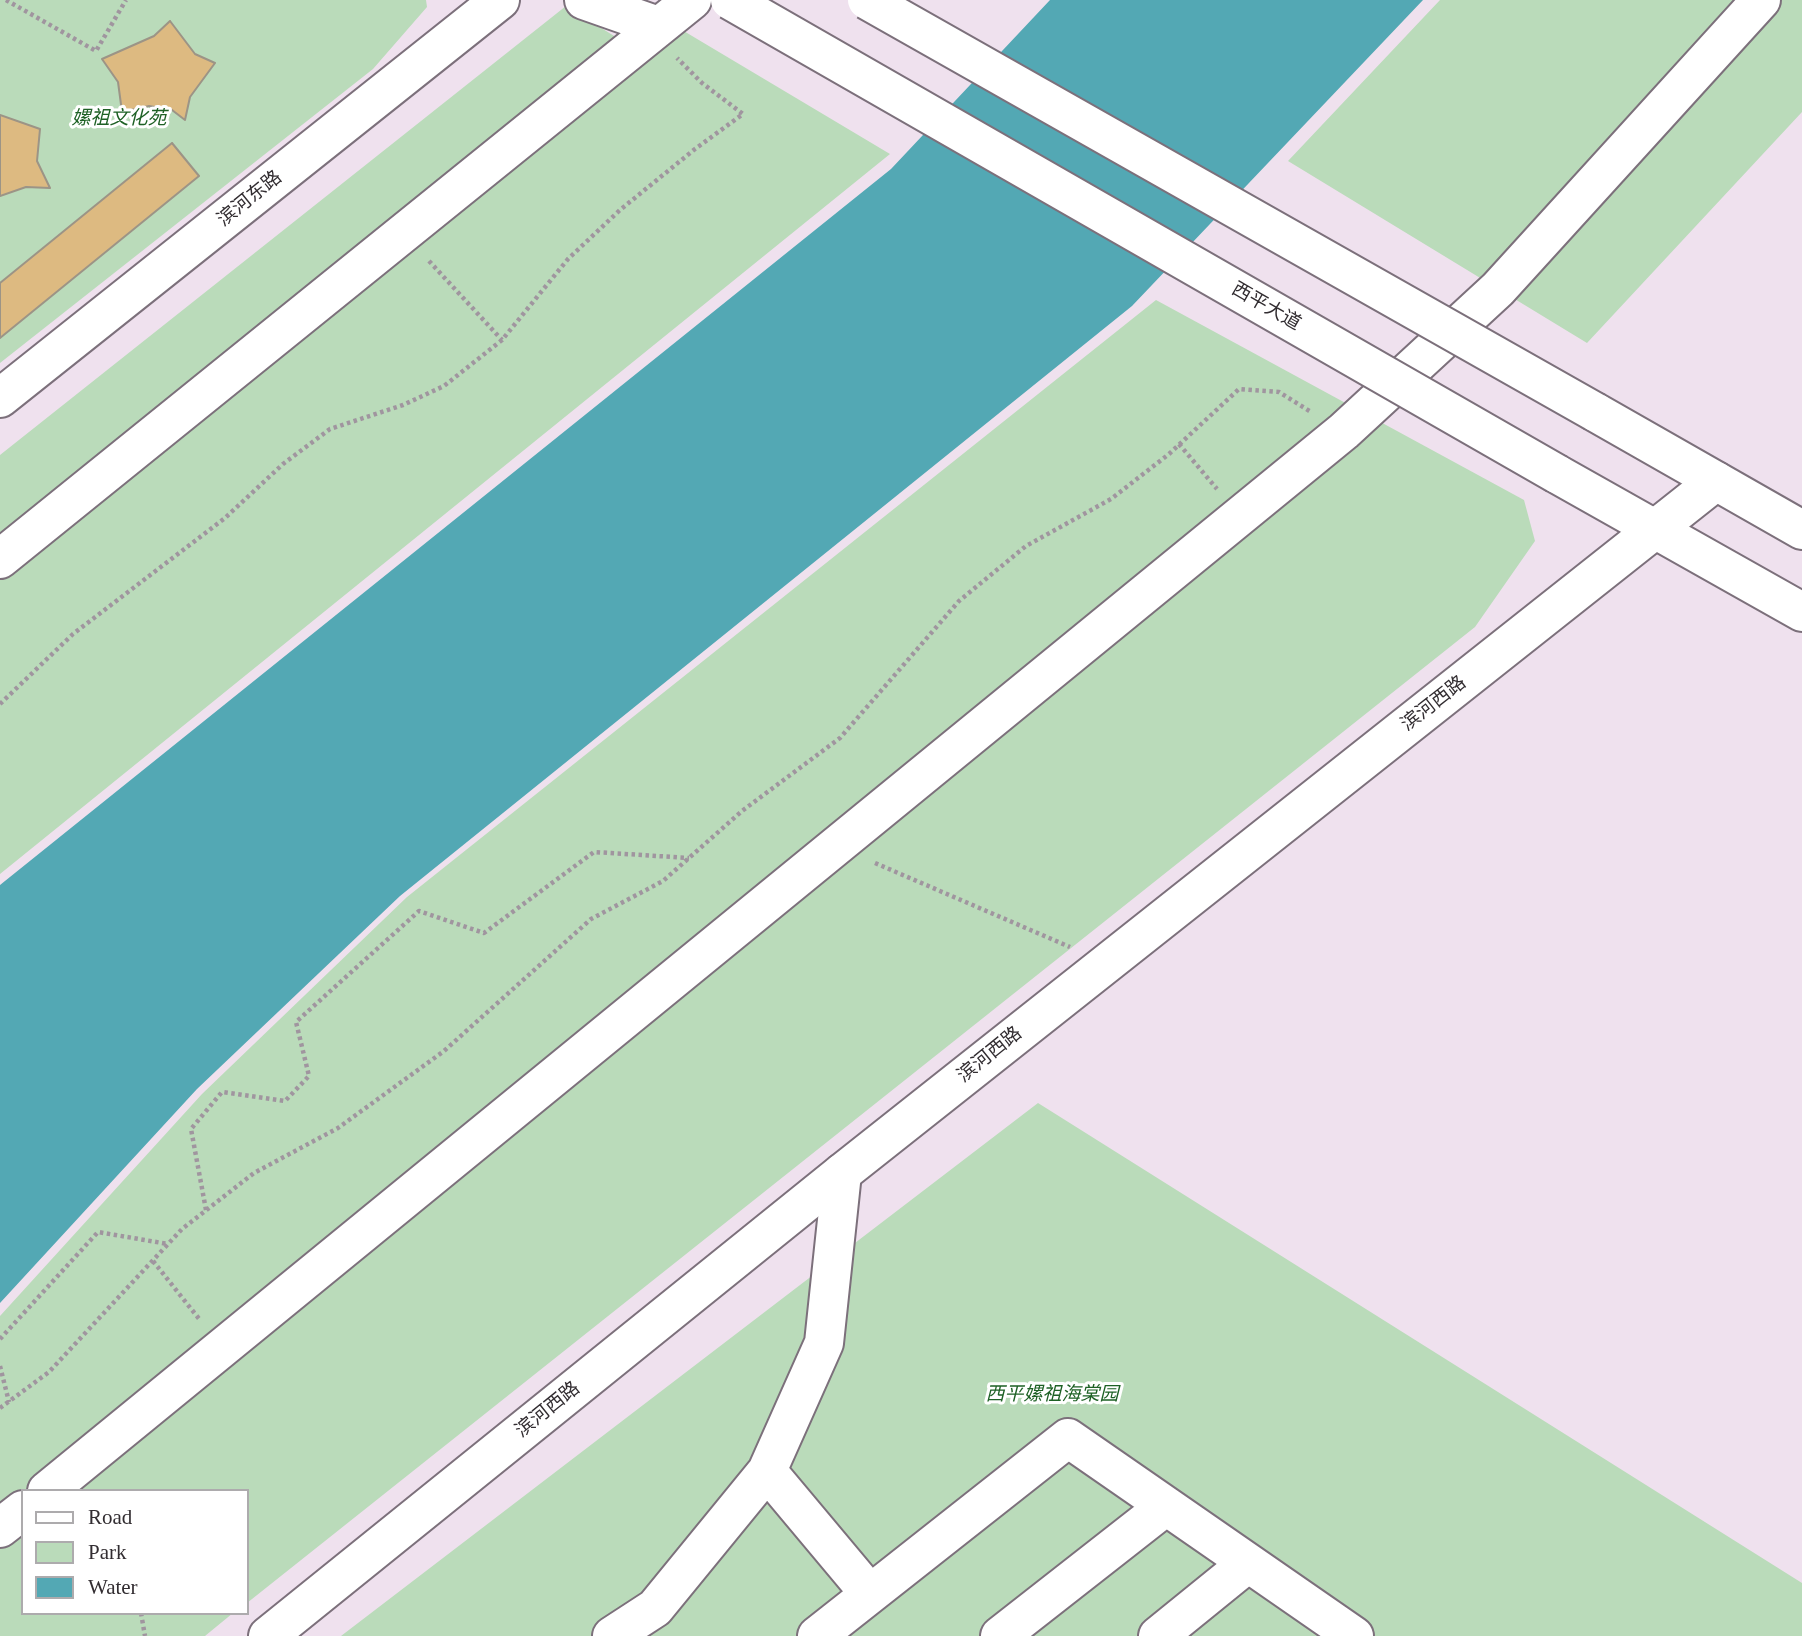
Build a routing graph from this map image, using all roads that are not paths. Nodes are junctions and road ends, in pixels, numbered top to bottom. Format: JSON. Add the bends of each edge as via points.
{"nodes":[{"id":1,"x":500,"y":0,"type":"edge"},
{"id":2,"x":584,"y":0,"type":"edge"},
{"id":3,"x":692,"y":0,"type":"edge"},
{"id":4,"x":730,"y":0,"type":"edge"},
{"id":5,"x":867,"y":0,"type":"edge"},
{"id":6,"x":1761,"y":0,"type":"edge"},
{"id":7,"x":654,"y":29,"type":"junction"},
{"id":8,"x":0,"y":398,"type":"edge"},
{"id":9,"x":1716,"y":481,"type":"junction"},
{"id":10,"x":1655,"y":529,"type":"junction"},
{"id":11,"x":1802,"y":530,"type":"edge"},
{"id":12,"x":0,"y":559,"type":"edge"},
{"id":13,"x":1802,"y":612,"type":"edge"},
{"id":14,"x":842,"y":1173,"type":"junction"},
{"id":15,"x":767,"y":1471,"type":"junction"},
{"id":16,"x":49,"y":1489,"type":"edge"},
{"id":17,"x":1166,"y":1506,"type":"junction"},
{"id":18,"x":21,"y":1512,"type":"edge"},
{"id":19,"x":0,"y":1528,"type":"edge"},
{"id":20,"x":1248,"y":1563,"type":"junction"},
{"id":21,"x":870,"y":1594,"type":"junction"},
{"id":22,"x":1340,"y":1633,"type":"edge"},
{"id":23,"x":268,"y":1636,"type":"edge"},
{"id":24,"x":612,"y":1636,"type":"edge"},
{"id":25,"x":817,"y":1636,"type":"edge"},
{"id":26,"x":1000,"y":1636,"type":"edge"},
{"id":27,"x":1158,"y":1636,"type":"edge"}],
"edges":[{"from":1,"to":8,"type":"street","name":"滨河东路"},
{"from":2,"to":7,"type":"street"},
{"from":3,"to":7,"type":"street"},
{"from":4,"to":10,"type":"street","name":"西平大道","bridge":true},
{"from":5,"to":9,"type":"street","bridge":true},
{"from":6,"to":16,"type":"street","via":[[1498,289],[1343,431]]},
{"from":7,"to":12,"type":"street"},
{"from":9,"to":10,"type":"street","name":"滨河西路"},
{"from":9,"to":11,"type":"street"},
{"from":10,"to":13,"type":"street","name":"西平大道"},
{"from":10,"to":14,"type":"street","name":"滨河西路"},
{"from":14,"to":15,"type":"street","via":[[824,1343]]},
{"from":14,"to":23,"type":"street","name":"滨河西路"},
{"from":15,"to":21,"type":"street"},
{"from":15,"to":24,"type":"street","via":[[655,1608]]},
{"from":17,"to":20,"type":"street"},
{"from":17,"to":21,"type":"street","via":[[1068,1438]]},
{"from":17,"to":26,"type":"street"},
{"from":18,"to":19,"type":"street"},
{"from":20,"to":22,"type":"street"},
{"from":20,"to":27,"type":"street"},
{"from":21,"to":25,"type":"street"}]}
